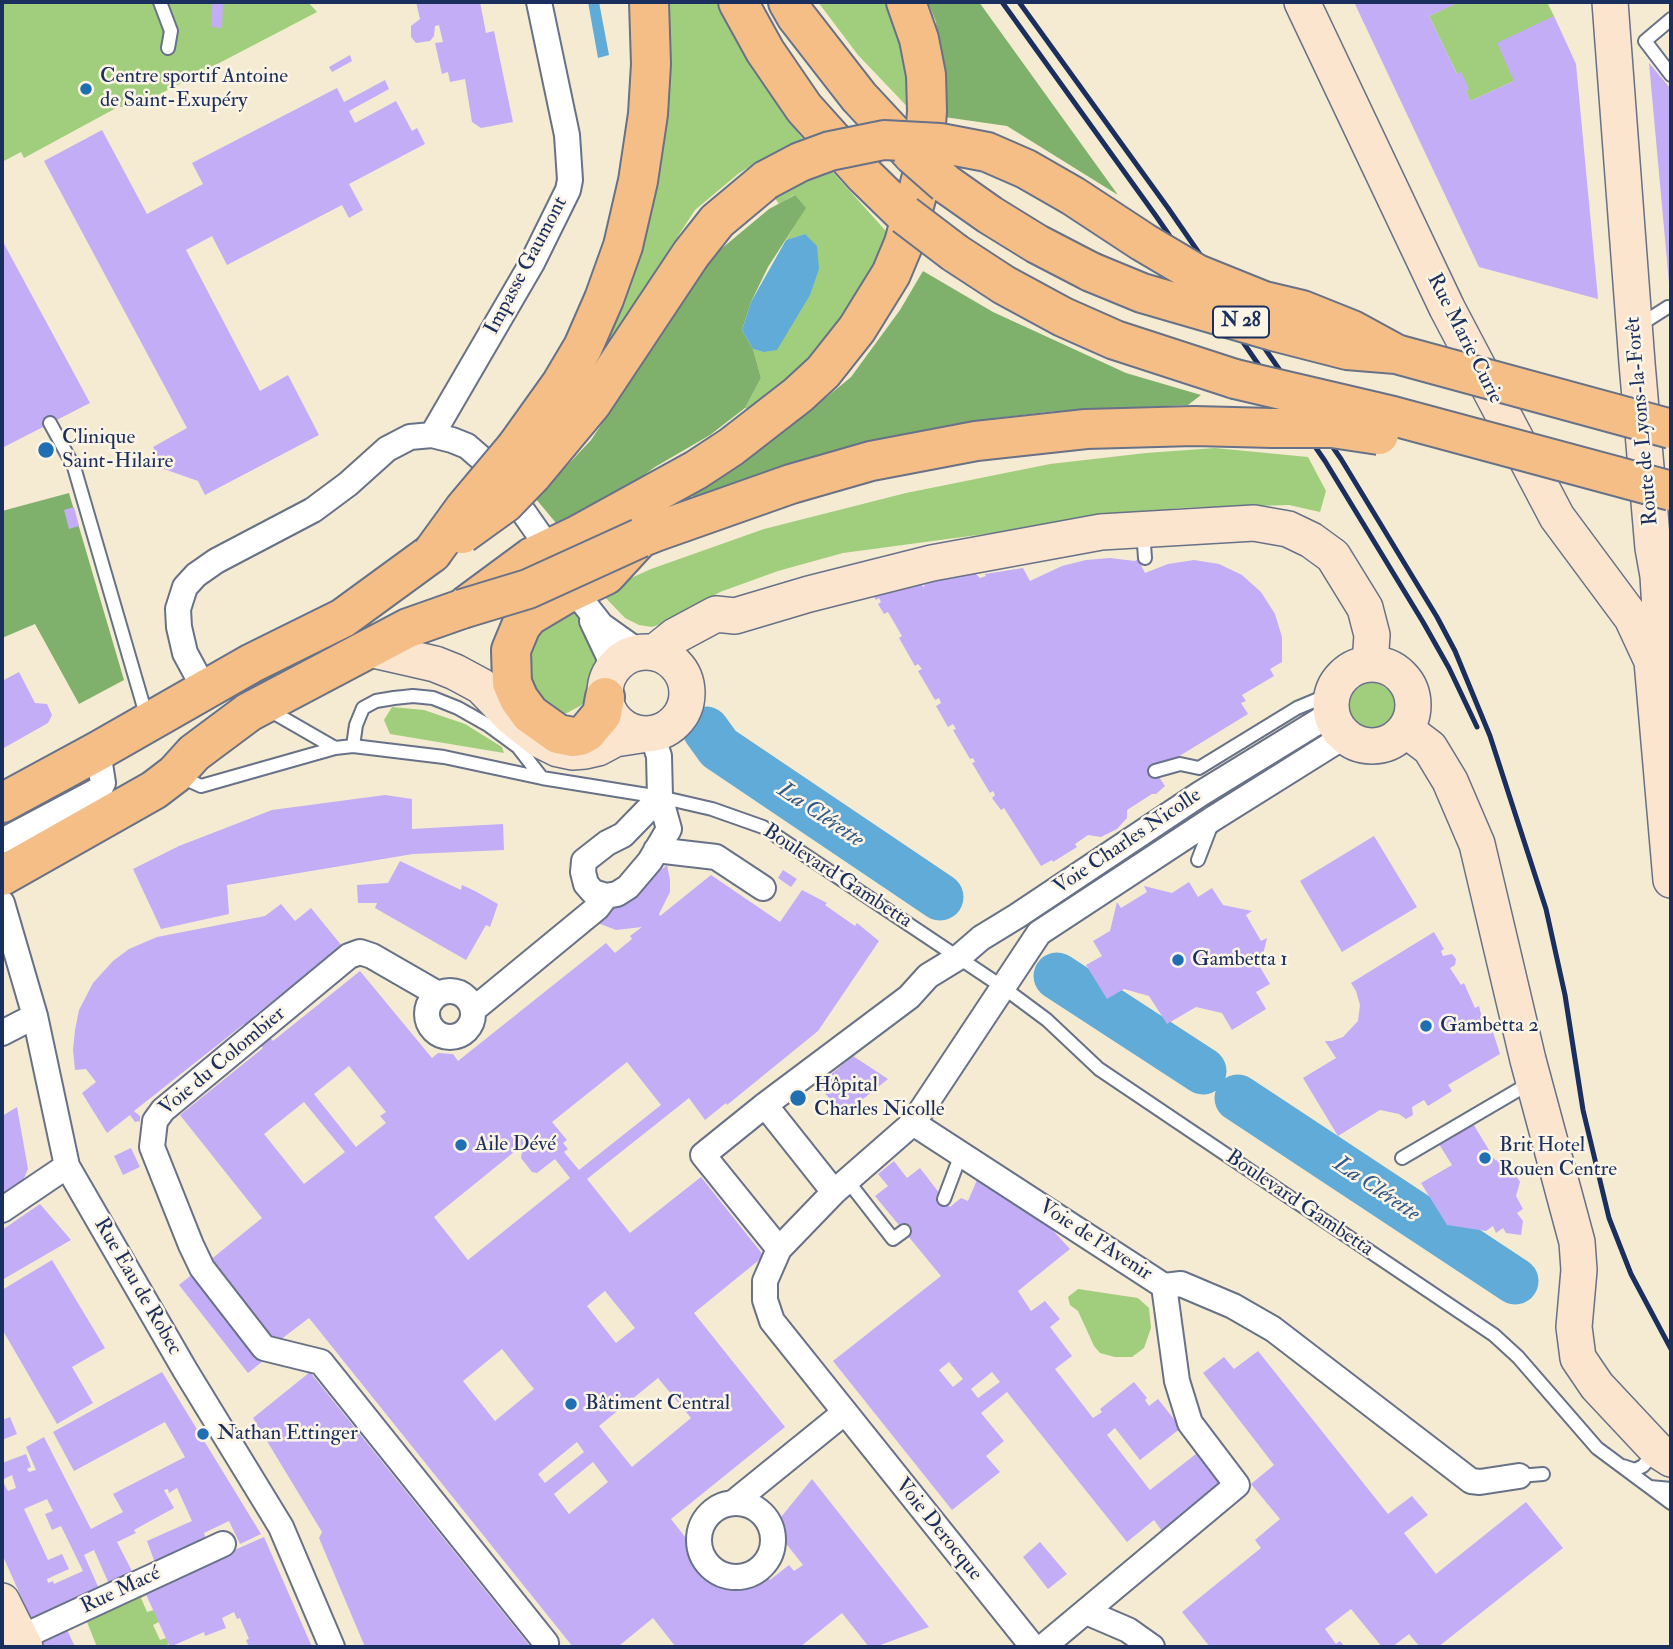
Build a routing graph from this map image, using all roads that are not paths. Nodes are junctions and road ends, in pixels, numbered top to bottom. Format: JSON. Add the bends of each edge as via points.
{"nodes":[{"id":1,"x":160,"y":2,"type":"edge"},
{"id":2,"x":539,"y":2,"type":"edge"},
{"id":3,"x":649,"y":2,"type":"edge"},
{"id":4,"x":738,"y":2,"type":"edge"},
{"id":5,"x":788,"y":2,"type":"edge"},
{"id":6,"x":906,"y":2,"type":"edge"},
{"id":7,"x":1302,"y":2,"type":"edge"},
{"id":8,"x":1610,"y":2,"type":"edge"},
{"id":9,"x":1671,"y":19,"type":"edge"},
{"id":10,"x":168,"y":48,"type":"dead end"},
{"id":11,"x":1671,"y":75,"type":"edge"},
{"id":12,"x":1668,"y":307,"type":"dead end"},
{"id":13,"x":1635,"y":328,"type":"junction"},
{"id":14,"x":1396,"y":354,"type":"junction"},
{"id":15,"x":50,"y":423,"type":"dead end"},
{"id":16,"x":1671,"y":429,"type":"edge"},
{"id":17,"x":432,"y":435,"type":"junction"},
{"id":18,"x":1487,"y":443,"type":"junction"},
{"id":19,"x":513,"y":473,"type":"junction"},
{"id":20,"x":1671,"y":491,"type":"edge"},
{"id":21,"x":640,"y":538,"type":"junction"},
{"id":22,"x":542,"y":540,"type":"dead end"},
{"id":23,"x":1658,"y":576,"type":"junction"},
{"id":24,"x":1621,"y":602,"type":"junction"},
{"id":25,"x":463,"y":609,"type":"junction"},
{"id":26,"x":735,"y":616,"type":"junction"},
{"id":27,"x":369,"y":649,"type":"junction"},
{"id":28,"x":650,"y":652,"type":"junction"},
{"id":29,"x":1652,"y":661,"type":"junction"},
{"id":30,"x":1370,"y":664,"type":"junction"},
{"id":31,"x":606,"y":687,"type":"junction"},
{"id":32,"x":688,"y":689,"type":"junction"},
{"id":33,"x":237,"y":697,"type":"junction"},
{"id":34,"x":1337,"y":714,"type":"junction"},
{"id":35,"x":149,"y":722,"type":"junction"},
{"id":36,"x":1405,"y":730,"type":"junction"},
{"id":37,"x":647,"y":735,"type":"junction"},
{"id":38,"x":353,"y":746,"type":"junction"},
{"id":39,"x":335,"y":748,"type":"junction"},
{"id":40,"x":99,"y":751,"type":"junction"},
{"id":41,"x":1155,"y":771,"type":"dead end"},
{"id":42,"x":176,"y":774,"type":"junction"},
{"id":43,"x":542,"y":778,"type":"junction"},
{"id":44,"x":1200,"y":794,"type":"junction"},
{"id":45,"x":660,"y":797,"type":"junction"},
{"id":46,"x":2,"y":803,"type":"edge"},
{"id":47,"x":1668,"y":806,"type":"edge"},
{"id":48,"x":1214,"y":818,"type":"junction"},
{"id":49,"x":2,"y":841,"type":"edge"},
{"id":50,"x":656,"y":850,"type":"junction"},
{"id":51,"x":1198,"y":860,"type":"dead end"},
{"id":52,"x":2,"y":876,"type":"edge"},
{"id":53,"x":1671,"y":880,"type":"edge"},
{"id":54,"x":763,"y":888,"type":"dead end"},
{"id":55,"x":606,"y":896,"type":"junction"},
{"id":56,"x":2,"y":903,"type":"edge"},
{"id":57,"x":1025,"y":911,"type":"junction"},
{"id":58,"x":1039,"y":933,"type":"junction"},
{"id":59,"x":960,"y":957,"type":"junction"},
{"id":60,"x":1004,"y":988,"type":"junction"},
{"id":61,"x":438,"y":994,"type":"junction"},
{"id":62,"x":473,"y":1010,"type":"junction"},
{"id":63,"x":35,"y":1016,"type":"junction"},
{"id":64,"x":2,"y":1033,"type":"edge"},
{"id":65,"x":1533,"y":1081,"type":"junction"},
{"id":66,"x":765,"y":1105,"type":"junction"},
{"id":67,"x":913,"y":1124,"type":"junction"},
{"id":68,"x":951,"y":1148,"type":"junction"},
{"id":69,"x":1402,"y":1158,"type":"dead end"},
{"id":70,"x":67,"y":1166,"type":"junction"},
{"id":71,"x":841,"y":1186,"type":"junction"},
{"id":72,"x":944,"y":1199,"type":"dead end"},
{"id":73,"x":2,"y":1210,"type":"edge"},
{"id":74,"x":904,"y":1231,"type":"dead end"},
{"id":75,"x":779,"y":1250,"type":"junction"},
{"id":76,"x":1164,"y":1286,"type":"junction"},
{"id":77,"x":844,"y":1413,"type":"junction"},
{"id":78,"x":1667,"y":1446,"type":"edge"},
{"id":79,"x":1616,"y":1463,"type":"junction"},
{"id":80,"x":1531,"y":1475,"type":"dead end"},
{"id":81,"x":1646,"y":1486,"type":"junction"},
{"id":82,"x":1671,"y":1489,"type":"edge"},
{"id":83,"x":733,"y":1503,"type":"dead end"},
{"id":84,"x":1671,"y":1503,"type":"edge"},
{"id":85,"x":223,"y":1544,"type":"dead end"},
{"id":86,"x":2,"y":1601,"type":"edge"},
{"id":87,"x":1086,"y":1612,"type":"junction"},
{"id":88,"x":23,"y":1643,"type":"edge"},
{"id":89,"x":332,"y":1647,"type":"edge"},
{"id":90,"x":544,"y":1647,"type":"edge"},
{"id":91,"x":1033,"y":1647,"type":"edge"},
{"id":92,"x":1043,"y":1647,"type":"edge"},
{"id":93,"x":1152,"y":1647,"type":"edge"}],
"edges":[{"from":1,"to":10,"type":"lane","via":[[171,31]]},
{"from":2,"to":17,"type":"street","name":"Impasse Gaumont","via":[[567,135],[568,190],[532,263]]},
{"from":3,"to":19,"type":"main road","via":[[648,114],[623,246],[583,346]]},
{"from":4,"to":18,"type":"main road","bridge":true,"via":[[804,108],[865,176],[905,215],[1004,285],[1104,336],[1235,379]]},
{"from":5,"to":14,"type":"main road","number":"N 28","bridge":true,"via":[[859,97],[913,155],[946,184],[1026,237],[1142,293],[1348,350]]},
{"from":6,"to":25,"type":"main road","via":[[926,75],[922,176],[891,274],[857,329],[799,395],[732,447],[533,557]]},
{"from":7,"to":24,"type":"street","name":"Rue Marie Curie","via":[[1447,308],[1556,517]]},
{"from":8,"to":13,"type":"street","name":"Route de Lyons-la-Forêt"},
{"from":9,"to":11,"type":"lane","via":[[1645,41]]},
{"from":12,"to":13,"type":"lane"},
{"from":13,"to":23,"type":"street","name":"Route de Lyons-la-Forêt"},
{"from":14,"to":16,"type":"main road","number":"N 28","bridge":true},
{"from":14,"to":19,"type":"main road","bridge":true,"via":[[1352,330],[1197,274],[1073,196],[987,152],[884,140],[830,151],[766,180],[741,198],[697,246],[592,403]]},
{"from":15,"to":35,"type":"lane","via":[[74,467]]},
{"from":17,"to":19,"type":"street","via":[[467,446]]},
{"from":17,"to":33,"type":"street","via":[[410,437],[387,449],[313,510],[216,561],[186,587],[178,609],[185,653]]},
{"from":18,"to":20,"type":"main road","bridge":true},
{"from":18,"to":21,"type":"main road","bridge":true,"via":[[1332,428],[1194,426],[1086,429],[976,440],[871,461],[791,484]]},
{"from":19,"to":22,"type":"street"},
{"from":19,"to":33,"type":"main road","bridge":true,"via":[[505,503],[343,618],[252,663]]},
{"from":21,"to":25,"type":"main road","bridge":true,"via":[[528,589]]},
{"from":21,"to":31,"type":"main road","via":[[607,575],[529,616],[510,650],[512,683],[519,699],[530,714],[558,734],[573,737],[587,732],[602,714]]},
{"from":23,"to":24,"type":"street","via":[[1639,594]]},
{"from":23,"to":29,"type":"street","name":"Route de Lyons-la-Forêt","via":[[1662,642]]},
{"from":24,"to":29,"type":"street","name":"Rue Marie Curie"},
{"from":25,"to":27,"type":"main road","via":[[408,628]]},
{"from":26,"to":28,"type":"street","via":[[716,614]]},
{"from":26,"to":30,"type":"street","via":[[932,563],[1101,532],[1144,543],[1254,523],[1288,529],[1333,556],[1365,608],[1372,635]]},
{"from":26,"to":32,"type":"street","via":[[691,654]]},
{"from":27,"to":33,"type":"main road"},
{"from":27,"to":37,"type":"street","via":[[455,672],[481,686],[512,718],[558,749],[585,751]]},
{"from":28,"to":31,"type":"street","via":[[631,654],[617,664]]},
{"from":28,"to":31,"type":"street","via":[[632,647],[601,625],[583,602],[609,657]]},
{"from":28,"to":32,"type":"street","via":[[677,666]]},
{"from":29,"to":47,"type":"street","name":"Route de Lyons-la-Forêt"},
{"from":30,"to":34,"type":"street","via":[[1357,666],[1338,681]]},
{"from":30,"to":36,"type":"street","via":[[1383,665],[1405,680],[1413,705]]},
{"from":31,"to":37,"type":"street","via":[[608,711],[616,722],[628,731]]},
{"from":32,"to":37,"type":"street","via":[[684,712],[674,724]]},
{"from":33,"to":35,"type":"main road"},
{"from":33,"to":39,"type":"lane"},
{"from":33,"to":42,"type":"main road","via":[[249,712],[194,753]]},
{"from":34,"to":36,"type":"street","via":[[1357,743],[1383,745]]},
{"from":34,"to":41,"type":"lane","via":[[1297,708],[1199,768],[1180,764]]},
{"from":34,"to":44,"type":"street","name":"Voie Charles Nicolle"},
{"from":34,"to":48,"type":"street","name":"Voie Charles Nicolle"},
{"from":35,"to":40,"type":"main road"},
{"from":36,"to":65,"type":"street","via":[[1430,748],[1477,844]]},
{"from":37,"to":45,"type":"street","via":[[659,756]]},
{"from":38,"to":39,"type":"lane","name":"Boulevard Gambetta"},
{"from":38,"to":43,"type":"lane","name":"Boulevard Gambetta","via":[[444,757]]},
{"from":38,"to":43,"type":"lane","via":[[363,708],[394,698],[433,698],[488,725],[518,747]]},
{"from":39,"to":42,"type":"lane","name":"Boulevard Gambetta","via":[[201,786]]},
{"from":40,"to":46,"type":"main road"},
{"from":40,"to":49,"type":"street","via":[[100,789]]},
{"from":42,"to":52,"type":"main road"},
{"from":43,"to":45,"type":"lane","name":"Boulevard Gambetta"},
{"from":44,"to":48,"type":"street"},
{"from":44,"to":57,"type":"street","name":"Voie Charles Nicolle"},
{"from":45,"to":50,"type":"street","via":[[669,829]]},
{"from":45,"to":55,"type":"street","via":[[623,835],[584,861],[586,884]]},
{"from":45,"to":59,"type":"lane","name":"Boulevard Gambetta","via":[[763,827]]},
{"from":47,"to":53,"type":"street","name":"Route de Lyons-la-Forêt"},
{"from":48,"to":51,"type":"lane"},
{"from":48,"to":58,"type":"street","name":"Voie Charles Nicolle"},
{"from":50,"to":54,"type":"street","via":[[716,857]]},
{"from":50,"to":55,"type":"street","via":[[628,887]]},
{"from":55,"to":62,"type":"street"},
{"from":56,"to":63,"type":"street","name":"Rue Eau de Robec"},
{"from":57,"to":58,"type":"street"},
{"from":57,"to":59,"type":"street","name":"Voie Charles Nicolle"},
{"from":58,"to":60,"type":"street","name":"Voie Charles Nicolle"},
{"from":59,"to":60,"type":"lane","name":"Boulevard Gambetta"},
{"from":59,"to":66,"type":"street","name":"Voie Charles Nicolle","via":[[928,976],[909,998]]},
{"from":60,"to":67,"type":"street","name":"Voie Charles Nicolle"},
{"from":60,"to":79,"type":"lane","name":"Boulevard Gambetta","via":[[1047,1020],[1099,1069],[1494,1335],[1587,1438]]},
{"from":61,"to":62,"type":"street","via":[[460,993]]},
{"from":61,"to":62,"type":"street","via":[[428,1005],[427,1021],[436,1034],[459,1036],[470,1026]]},
{"from":61,"to":90,"type":"street","name":"Voie du Colombier","via":[[372,956],[360,952],[349,956],[163,1110],[155,1121],[152,1147],[197,1258],[264,1348],[321,1362],[546,1643]]},
{"from":63,"to":64,"type":"street"},
{"from":63,"to":70,"type":"street","name":"Rue Eau de Robec"},
{"from":65,"to":69,"type":"lane"},
{"from":65,"to":78,"type":"street","via":[[1577,1242],[1574,1328],[1578,1358],[1590,1379]]},
{"from":66,"to":71,"type":"street"},
{"from":66,"to":75,"type":"street","name":"Voie Charles Nicolle","via":[[703,1156]]},
{"from":67,"to":68,"type":"street","name":"Voie de l'Avenir"},
{"from":67,"to":71,"type":"street","name":"Voie Charles Nicolle"},
{"from":68,"to":72,"type":"lane"},
{"from":68,"to":76,"type":"street","name":"Voie de l'Avenir"},
{"from":70,"to":73,"type":"street"},
{"from":70,"to":89,"type":"street","name":"Rue Eau de Robec","via":[[281,1527]]},
{"from":71,"to":74,"type":"lane","via":[[893,1239]]},
{"from":71,"to":75,"type":"street","name":"Voie Derocque"},
{"from":75,"to":77,"type":"street","name":"Voie Derocque","via":[[765,1281],[772,1321]]},
{"from":76,"to":80,"type":"street","via":[[1181,1284],[1273,1329],[1471,1481]]},
{"from":76,"to":87,"type":"street","name":"Voie de l'Avenir","via":[[1177,1381],[1190,1423],[1237,1485]]},
{"from":77,"to":83,"type":"street"},
{"from":77,"to":91,"type":"street","name":"Voie Derocque"},
{"from":78,"to":79,"type":"lane","via":[[1635,1470]]},
{"from":79,"to":81,"type":"lane","name":"Boulevard Gambetta"},
{"from":81,"to":82,"type":"lane"},
{"from":81,"to":84,"type":"lane","name":"Boulevard Gambetta"},
{"from":85,"to":88,"type":"street","name":"Rue Macé"},
{"from":86,"to":88,"type":"street"},
{"from":87,"to":92,"type":"street","name":"Voie de l'Avenir"},
{"from":87,"to":93,"type":"street","via":[[1128,1630]]}]}
